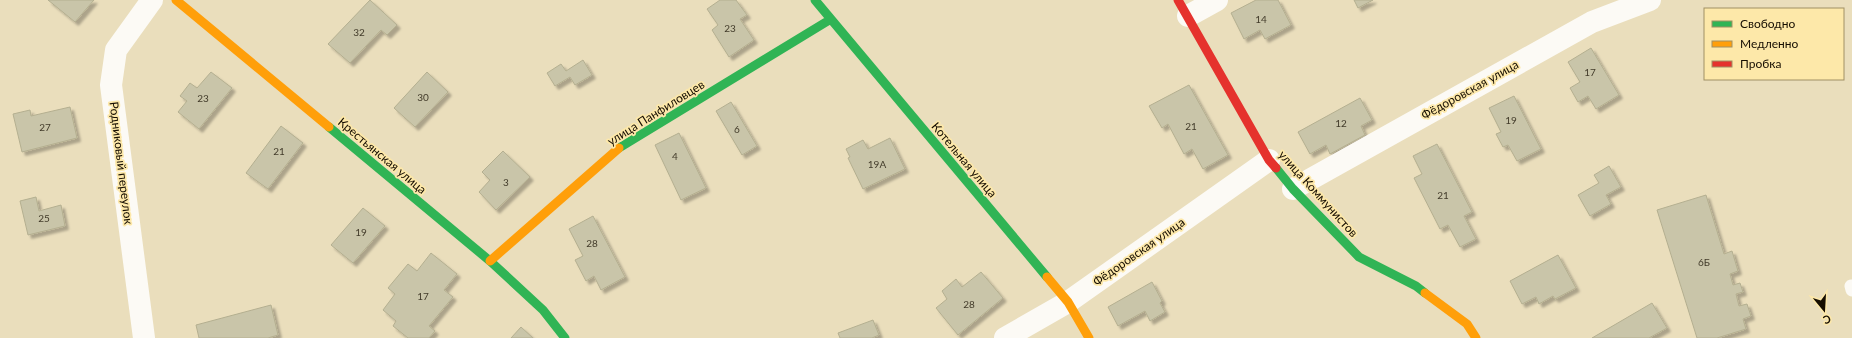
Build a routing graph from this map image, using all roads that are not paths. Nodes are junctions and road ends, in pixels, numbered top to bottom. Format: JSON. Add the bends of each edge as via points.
{"nodes":[{"id":1,"x":152,"y":0,"type":"edge"},
{"id":2,"x":176,"y":0,"type":"edge"},
{"id":3,"x":815,"y":0,"type":"edge"},
{"id":4,"x":1216,"y":0,"type":"edge"},
{"id":5,"x":1650,"y":0,"type":"edge"},
{"id":6,"x":1183,"y":8,"type":"edge"},
{"id":7,"x":831,"y":19,"type":"junction"},
{"id":8,"x":1269,"y":160,"type":"junction"},
{"id":9,"x":1293,"y":189,"type":"junction"},
{"id":10,"x":490,"y":261,"type":"junction"},
{"id":11,"x":1068,"y":302,"type":"junction"},
{"id":12,"x":144,"y":338,"type":"edge"},
{"id":13,"x":565,"y":338,"type":"edge"},
{"id":14,"x":1005,"y":338,"type":"edge"},
{"id":15,"x":1089,"y":338,"type":"edge"},
{"id":16,"x":1476,"y":338,"type":"edge"}],
"edges":[{"from":1,"to":12,"type":"street","name":"Родниковый переулок","via":[[116,50],[111,85]]},
{"from":2,"to":10,"type":"street","name":"Крестьянская улица"},
{"from":3,"to":7,"type":"street","name":"Котельная улица"},
{"from":4,"to":6,"type":"street"},
{"from":5,"to":9,"type":"street","name":"Фёдоровская улица","via":[[1592,22]]},
{"from":6,"to":8,"type":"street","name":"улица Коммунистов"},
{"from":7,"to":10,"type":"street","name":"улица Панфиловцев","via":[[616,150]]},
{"from":7,"to":11,"type":"street","name":"Котельная улица"},
{"from":8,"to":9,"type":"street","name":"улица Коммунистов"},
{"from":8,"to":11,"type":"street","name":"Фёдоровская улица"},
{"from":9,"to":16,"type":"street","name":"улица Коммунистов","via":[[1359,256],[1416,286],[1467,324]]},
{"from":10,"to":13,"type":"street","name":"Крестьянская улица","via":[[543,310]]},
{"from":11,"to":14,"type":"street","name":"Фёдоровская улица"},
{"from":11,"to":15,"type":"street","name":"Котельная улица"}]}
